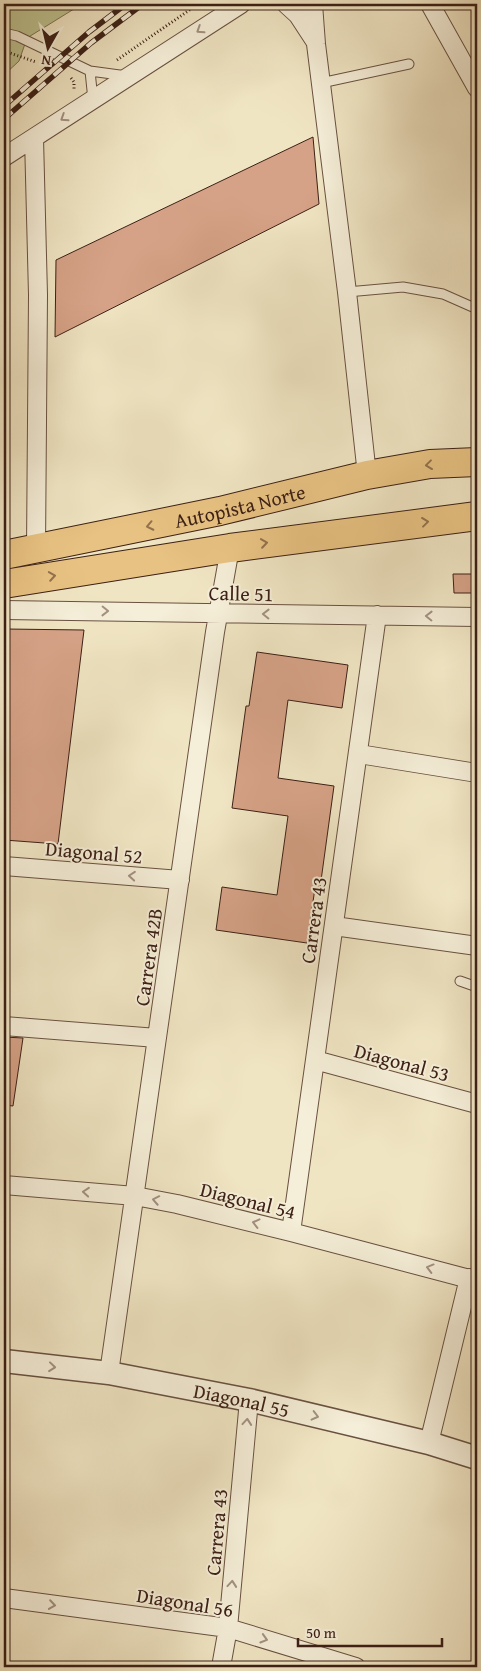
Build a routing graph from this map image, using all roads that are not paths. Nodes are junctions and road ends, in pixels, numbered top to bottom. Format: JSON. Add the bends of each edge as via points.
{"nodes":[{"id":1,"x":241,"y":4,"type":"edge"},
{"id":2,"x":286,"y":4,"type":"edge"},
{"id":3,"x":313,"y":4,"type":"edge"},
{"id":4,"x":430,"y":4,"type":"edge"},
{"id":5,"x":4,"y":32,"type":"edge"},
{"id":6,"x":316,"y":44,"type":"junction"},
{"id":7,"x":409,"y":64,"type":"dead end"},
{"id":8,"x":90,"y":71,"type":"junction"},
{"id":9,"x":129,"y":76,"type":"junction"},
{"id":10,"x":321,"y":83,"type":"junction"},
{"id":11,"x":477,"y":88,"type":"edge"},
{"id":12,"x":92,"y":100,"type":"junction"},
{"id":13,"x":34,"y":138,"type":"junction"},
{"id":14,"x":4,"y":157,"type":"edge"},
{"id":15,"x":347,"y":292,"type":"junction"},
{"id":16,"x":477,"y":310,"type":"edge"},
{"id":17,"x":477,"y":462,"type":"edge"},
{"id":18,"x":367,"y":475,"type":"junction"},
{"id":19,"x":477,"y":516,"type":"edge"},
{"id":20,"x":230,"y":548,"type":"junction"},
{"id":21,"x":36,"y":549,"type":"junction"},
{"id":22,"x":4,"y":555,"type":"edge"},
{"id":23,"x":4,"y":584,"type":"edge"},
{"id":24,"x":4,"y":610,"type":"edge"},
{"id":25,"x":218,"y":614,"type":"junction"},
{"id":26,"x":378,"y":615,"type":"junction"},
{"id":27,"x":477,"y":617,"type":"edge"},
{"id":28,"x":359,"y":754,"type":"junction"},
{"id":29,"x":477,"y":773,"type":"edge"},
{"id":30,"x":4,"y":866,"type":"edge"},
{"id":31,"x":180,"y":880,"type":"junction"},
{"id":32,"x":334,"y":926,"type":"junction"},
{"id":33,"x":477,"y":946,"type":"edge"},
{"id":34,"x":460,"y":981,"type":"dead end"},
{"id":35,"x":477,"y":987,"type":"edge"},
{"id":36,"x":4,"y":1026,"type":"edge"},
{"id":37,"x":158,"y":1038,"type":"junction"},
{"id":38,"x":315,"y":1060,"type":"junction"},
{"id":39,"x":477,"y":1104,"type":"edge"},
{"id":40,"x":4,"y":1185,"type":"edge"},
{"id":41,"x":135,"y":1196,"type":"junction"},
{"id":42,"x":291,"y":1232,"type":"junction"},
{"id":43,"x":473,"y":1279,"type":"edge"},
{"id":44,"x":4,"y":1362,"type":"edge"},
{"id":45,"x":109,"y":1373,"type":"junction"},
{"id":46,"x":249,"y":1400,"type":"junction"},
{"id":47,"x":429,"y":1443,"type":"junction"},
{"id":48,"x":477,"y":1458,"type":"edge"},
{"id":49,"x":4,"y":1598,"type":"edge"},
{"id":50,"x":228,"y":1628,"type":"junction"},
{"id":51,"x":221,"y":1667,"type":"edge"},
{"id":52,"x":356,"y":1667,"type":"edge"}],
"edges":[{"from":1,"to":9,"type":"street","one_way":true},
{"from":2,"to":6,"type":"street","via":[[298,15]]},
{"from":3,"to":6,"type":"street"},
{"from":4,"to":11,"type":"street"},
{"from":5,"to":8,"type":"lane"},
{"from":6,"to":10,"type":"street"},
{"from":7,"to":10,"type":"lane"},
{"from":8,"to":9,"type":"lane"},
{"from":8,"to":12,"type":"lane"},
{"from":9,"to":12,"type":"street"},
{"from":10,"to":15,"type":"street"},
{"from":12,"to":13,"type":"street","one_way":true},
{"from":13,"to":14,"type":"street"},
{"from":13,"to":21,"type":"street","via":[[38,295]]},
{"from":15,"to":16,"type":"lane","via":[[403,287],[444,294]]},
{"from":15,"to":18,"type":"street"},
{"from":17,"to":18,"type":"main road","name":"Autopista Norte","one_way":true,"via":[[430,464]]},
{"from":18,"to":21,"type":"main road","name":"Autopista Norte","one_way":true,"via":[[220,512]]},
{"from":20,"to":19,"type":"main road","name":"Autopista Norte","one_way":true},
{"from":23,"to":20,"type":"main road","name":"Autopista Norte","one_way":true},
{"from":20,"to":25,"type":"street","name":"Carrera 42B"},
{"from":21,"to":22,"type":"main road","name":"Autopista Norte"},
{"from":24,"to":25,"type":"street","name":"Calle 51","one_way":true},
{"from":26,"to":25,"type":"street","name":"Calle 51","one_way":true},
{"from":25,"to":31,"type":"street","name":"Carrera 42B"},
{"from":27,"to":26,"type":"street","name":"Calle 51","one_way":true},
{"from":26,"to":28,"type":"street","name":"Carrera 43"},
{"from":28,"to":29,"type":"street"},
{"from":28,"to":32,"type":"street","name":"Carrera 43"},
{"from":31,"to":30,"type":"street","name":"Diagonal 52","one_way":true},
{"from":31,"to":37,"type":"street","name":"Carrera 42B"},
{"from":32,"to":33,"type":"street"},
{"from":32,"to":38,"type":"street","name":"Carrera 43"},
{"from":34,"to":35,"type":"lane"},
{"from":36,"to":37,"type":"street"},
{"from":37,"to":41,"type":"street","name":"Carrera 42B"},
{"from":38,"to":39,"type":"street","name":"Diagonal 53"},
{"from":38,"to":42,"type":"street","name":"Carrera 43"},
{"from":41,"to":40,"type":"street","name":"Diagonal 54","one_way":true},
{"from":42,"to":41,"type":"street","name":"Diagonal 54","one_way":true},
{"from":41,"to":45,"type":"street","name":"Carrera 42B"},
{"from":43,"to":42,"type":"street","name":"Diagonal 54","one_way":true},
{"from":43,"to":47,"type":"street"},
{"from":44,"to":45,"type":"street","name":"Diagonal 55","one_way":true},
{"from":45,"to":46,"type":"street","name":"Diagonal 55"},
{"from":46,"to":47,"type":"street","name":"Diagonal 55","one_way":true},
{"from":50,"to":46,"type":"street","name":"Carrera 43","one_way":true},
{"from":47,"to":48,"type":"street","name":"Diagonal 55"},
{"from":49,"to":50,"type":"street","name":"Diagonal 56","one_way":true},
{"from":50,"to":51,"type":"street","name":"Carrera 43"},
{"from":50,"to":52,"type":"street","name":"Diagonal 56","one_way":true}]}
